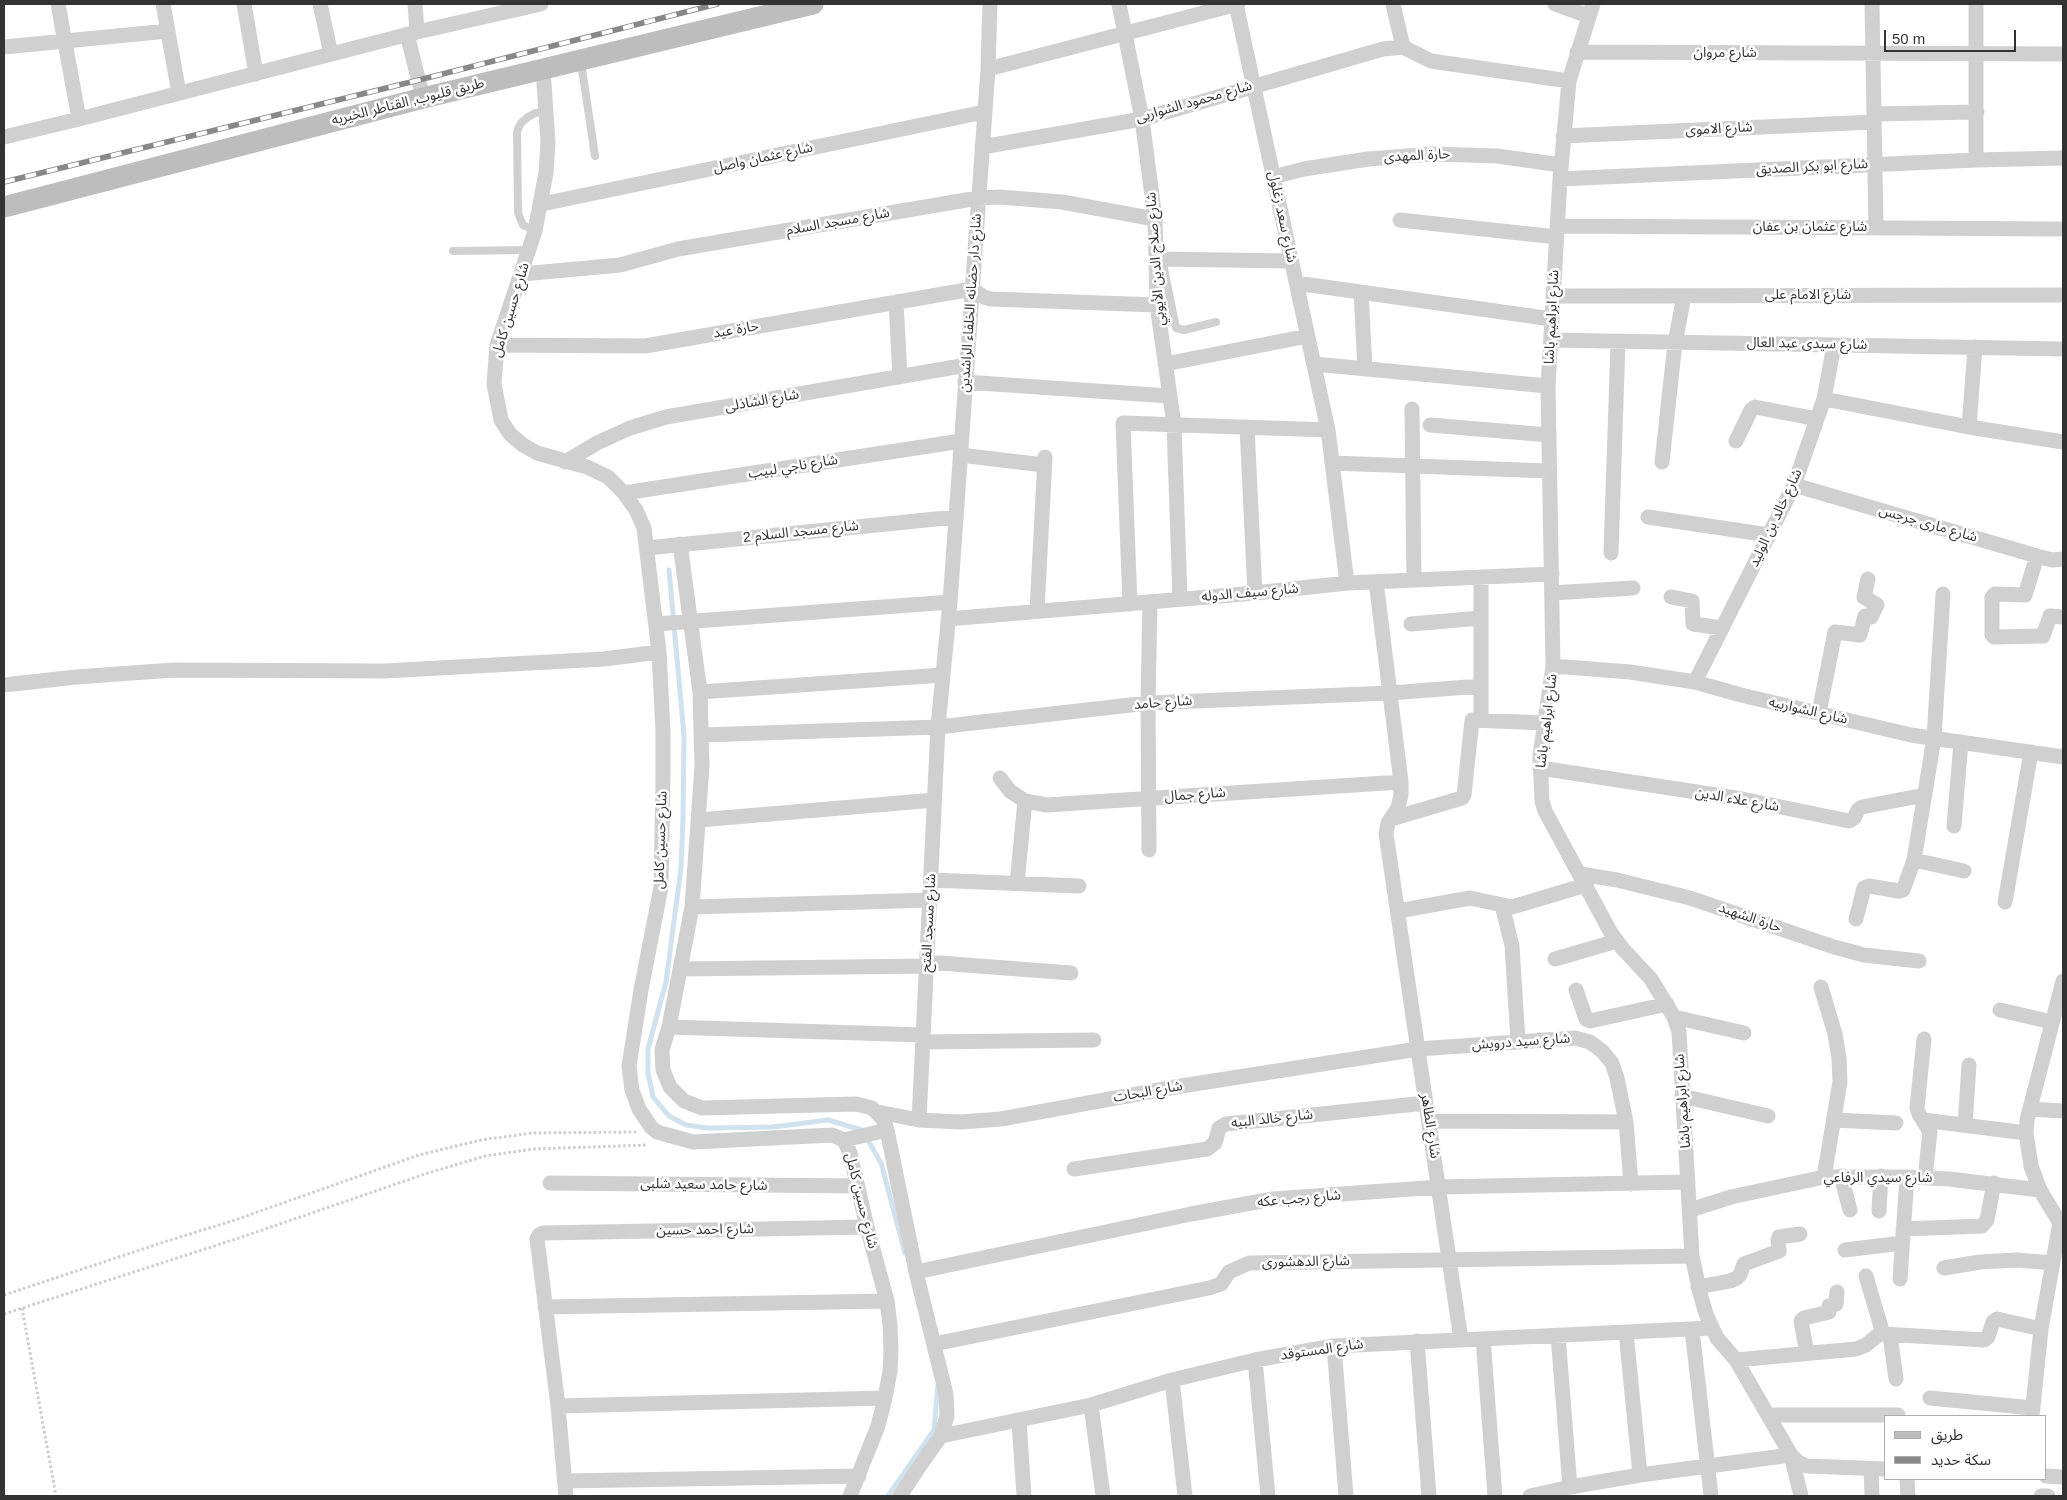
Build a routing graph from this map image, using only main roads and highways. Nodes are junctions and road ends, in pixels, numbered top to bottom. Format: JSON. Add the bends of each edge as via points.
{"nodes":[{"id":1,"x":813,"y":4,"type":"edge"},
{"id":2,"x":4,"y":207,"type":"edge"}],
"edges":[{"from":1,"to":2,"type":"main road","name":"طريق قليوب, القناطر الخيريه","via":[[423,98]]}]}
